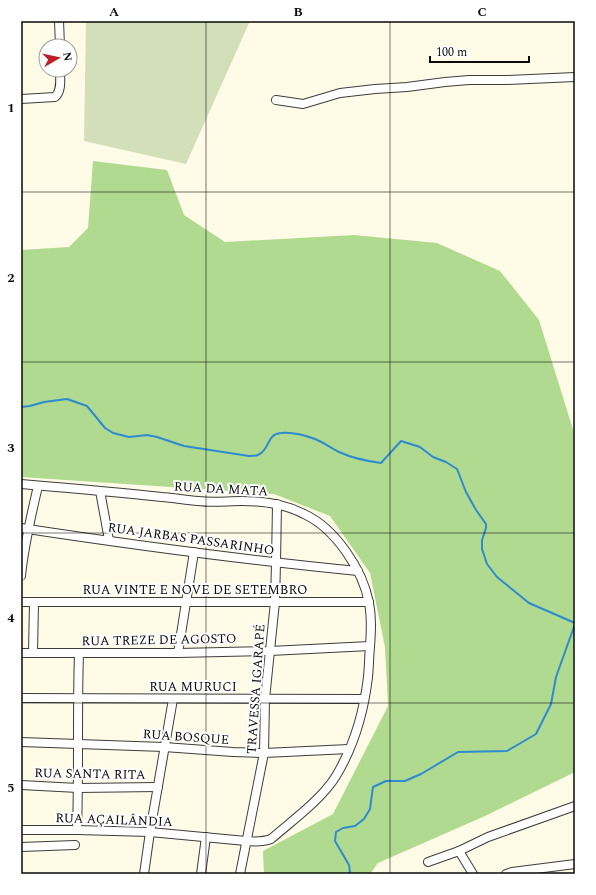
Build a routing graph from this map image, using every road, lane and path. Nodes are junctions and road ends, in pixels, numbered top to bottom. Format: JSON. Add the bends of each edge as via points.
{"nodes":[{"id":1,"x":59,"y":21,"type":"edge"},
{"id":2,"x":60,"y":38,"type":"edge"},
{"id":3,"x":575,"y":77,"type":"edge"},
{"id":4,"x":60,"y":78,"type":"edge"},
{"id":5,"x":21,"y":99,"type":"edge"},
{"id":6,"x":276,"y":100,"type":"dead end"},
{"id":7,"x":21,"y":484,"type":"edge"},
{"id":8,"x":38,"y":486,"type":"junction"},
{"id":9,"x":100,"y":491,"type":"junction"},
{"id":10,"x":277,"y":504,"type":"junction"},
{"id":11,"x":25,"y":529,"type":"edge"},
{"id":12,"x":109,"y":540,"type":"junction"},
{"id":13,"x":194,"y":552,"type":"junction"},
{"id":14,"x":22,"y":558,"type":"edge"},
{"id":15,"x":276,"y":563,"type":"junction"},
{"id":16,"x":358,"y":571,"type":"junction"},
{"id":17,"x":21,"y":576,"type":"edge"},
{"id":18,"x":21,"y":602,"type":"edge"},
{"id":19,"x":186,"y":602,"type":"junction"},
{"id":20,"x":274,"y":602,"type":"junction"},
{"id":21,"x":369,"y":602,"type":"junction"},
{"id":22,"x":34,"y":603,"type":"junction"},
{"id":23,"x":370,"y":646,"type":"junction"},
{"id":24,"x":270,"y":651,"type":"junction"},
{"id":25,"x":33,"y":652,"type":"junction"},
{"id":26,"x":21,"y":653,"type":"edge"},
{"id":27,"x":79,"y":653,"type":"junction"},
{"id":28,"x":178,"y":653,"type":"junction"},
{"id":29,"x":21,"y":698,"type":"edge"},
{"id":30,"x":78,"y":698,"type":"junction"},
{"id":31,"x":173,"y":699,"type":"junction"},
{"id":32,"x":265,"y":699,"type":"junction"},
{"id":33,"x":364,"y":699,"type":"junction"},
{"id":34,"x":21,"y":742,"type":"edge"},
{"id":35,"x":78,"y":744,"type":"junction"},
{"id":36,"x":164,"y":747,"type":"junction"},
{"id":37,"x":349,"y":749,"type":"junction"},
{"id":38,"x":264,"y":754,"type":"junction"},
{"id":39,"x":21,"y":785,"type":"edge"},
{"id":40,"x":158,"y":787,"type":"junction"},
{"id":41,"x":78,"y":788,"type":"junction"},
{"id":42,"x":575,"y":806,"type":"edge"},
{"id":43,"x":21,"y":830,"type":"edge"},
{"id":44,"x":77,"y":830,"type":"junction"},
{"id":45,"x":150,"y":832,"type":"junction"},
{"id":46,"x":206,"y":837,"type":"junction"},
{"id":47,"x":246,"y":842,"type":"junction"},
{"id":48,"x":75,"y":845,"type":"dead end"},
{"id":49,"x":21,"y":847,"type":"edge"},
{"id":50,"x":459,"y":851,"type":"junction"},
{"id":51,"x":428,"y":862,"type":"dead end"},
{"id":52,"x":575,"y":864,"type":"edge"},
{"id":53,"x":144,"y":874,"type":"edge"},
{"id":54,"x":201,"y":874,"type":"edge"},
{"id":55,"x":240,"y":874,"type":"edge"},
{"id":56,"x":473,"y":874,"type":"edge"},
{"id":57,"x":506,"y":874,"type":"edge"}],
"edges":[{"from":1,"to":2,"type":"street"},
{"from":3,"to":6,"type":"street","via":[[445,82],[340,93],[303,104]]},
{"from":4,"to":5,"type":"street","via":[[60,90],[55,97]]},
{"from":7,"to":8,"type":"street","name":"RUA DA MATA"},
{"from":8,"to":9,"type":"street","name":"RUA DA MATA"},
{"from":8,"to":11,"type":"street"},
{"from":9,"to":10,"type":"street","name":"RUA DA MATA","via":[[198,501]]},
{"from":9,"to":12,"type":"street"},
{"from":10,"to":15,"type":"street","name":"TRAVESSA IGARAPÉ"},
{"from":10,"to":16,"type":"street","name":"RUA DA MATA","via":[[316,521],[345,550]]},
{"from":11,"to":12,"type":"street","name":"RUA JARBAS PASSARINHO"},
{"from":11,"to":14,"type":"street"},
{"from":12,"to":13,"type":"street","name":"RUA JARBAS PASSARINHO"},
{"from":13,"to":15,"type":"street","name":"RUA JARBAS PASSARINHO"},
{"from":13,"to":19,"type":"street"},
{"from":14,"to":17,"type":"street"},
{"from":15,"to":16,"type":"street","name":"RUA JARBAS PASSARINHO"},
{"from":15,"to":20,"type":"street","name":"TRAVESSA IGARAPÉ"},
{"from":16,"to":21,"type":"street","name":"RUA DA MATA"},
{"from":18,"to":22,"type":"street","name":"RUA VINTE E NOVE DE SETEMBRO"},
{"from":19,"to":20,"type":"street","name":"RUA VINTE E NOVE DE SETEMBRO"},
{"from":19,"to":22,"type":"street","name":"RUA VINTE E NOVE DE SETEMBRO"},
{"from":19,"to":28,"type":"street"},
{"from":20,"to":21,"type":"street","name":"RUA VINTE E NOVE DE SETEMBRO"},
{"from":20,"to":24,"type":"street","name":"TRAVESSA IGARAPÉ"},
{"from":21,"to":23,"type":"street","name":"RUA DA MATA"},
{"from":22,"to":25,"type":"street"},
{"from":23,"to":24,"type":"street","name":"RUA TREZE DE AGOSTO"},
{"from":23,"to":33,"type":"street","name":"RUA DA MATA"},
{"from":24,"to":28,"type":"street","name":"RUA TREZE DE AGOSTO"},
{"from":24,"to":32,"type":"street","name":"TRAVESSA IGARAPÉ"},
{"from":25,"to":26,"type":"street","name":"RUA TREZE DE AGOSTO"},
{"from":25,"to":27,"type":"street","name":"RUA TREZE DE AGOSTO"},
{"from":27,"to":28,"type":"street","name":"RUA TREZE DE AGOSTO"},
{"from":27,"to":30,"type":"street"},
{"from":29,"to":30,"type":"street","name":"RUA MURUCI"},
{"from":30,"to":31,"type":"street","name":"RUA MURUCI"},
{"from":30,"to":35,"type":"street"},
{"from":31,"to":32,"type":"street","name":"RUA MURUCI"},
{"from":31,"to":36,"type":"street"},
{"from":32,"to":33,"type":"street","name":"RUA MURUCI"},
{"from":32,"to":38,"type":"street","name":"TRAVESSA IGARAPÉ"},
{"from":33,"to":37,"type":"street","name":"RUA DA MATA","via":[[358,727]]},
{"from":34,"to":35,"type":"street","name":"RUA BOSQUE"},
{"from":35,"to":36,"type":"street","name":"RUA BOSQUE"},
{"from":35,"to":41,"type":"street"},
{"from":36,"to":38,"type":"street","name":"RUA BOSQUE"},
{"from":36,"to":40,"type":"street"},
{"from":37,"to":38,"type":"street","name":"RUA BOSQUE"},
{"from":37,"to":47,"type":"street","name":"RUA DA MATA","via":[[335,777],[312,804],[271,839]]},
{"from":38,"to":47,"type":"street","name":"TRAVESSA IGARAPÉ"},
{"from":39,"to":41,"type":"street","name":"RUA SANTA RITA"},
{"from":40,"to":41,"type":"street","name":"RUA SANTA RITA"},
{"from":40,"to":45,"type":"street"},
{"from":41,"to":44,"type":"street"},
{"from":42,"to":50,"type":"street","via":[[488,837]]},
{"from":43,"to":44,"type":"street","name":"RUA AÇAILÂNDIA"},
{"from":44,"to":45,"type":"street","name":"RUA AÇAILÂNDIA"},
{"from":45,"to":46,"type":"street","name":"RUA AÇAILÂNDIA"},
{"from":45,"to":53,"type":"street"},
{"from":46,"to":47,"type":"street","name":"RUA DA MATA"},
{"from":46,"to":54,"type":"street"},
{"from":47,"to":55,"type":"street","name":"TRAVESSA IGARAPÉ"},
{"from":48,"to":49,"type":"street"},
{"from":50,"to":51,"type":"street"},
{"from":50,"to":56,"type":"street"},
{"from":52,"to":57,"type":"street"}]}
